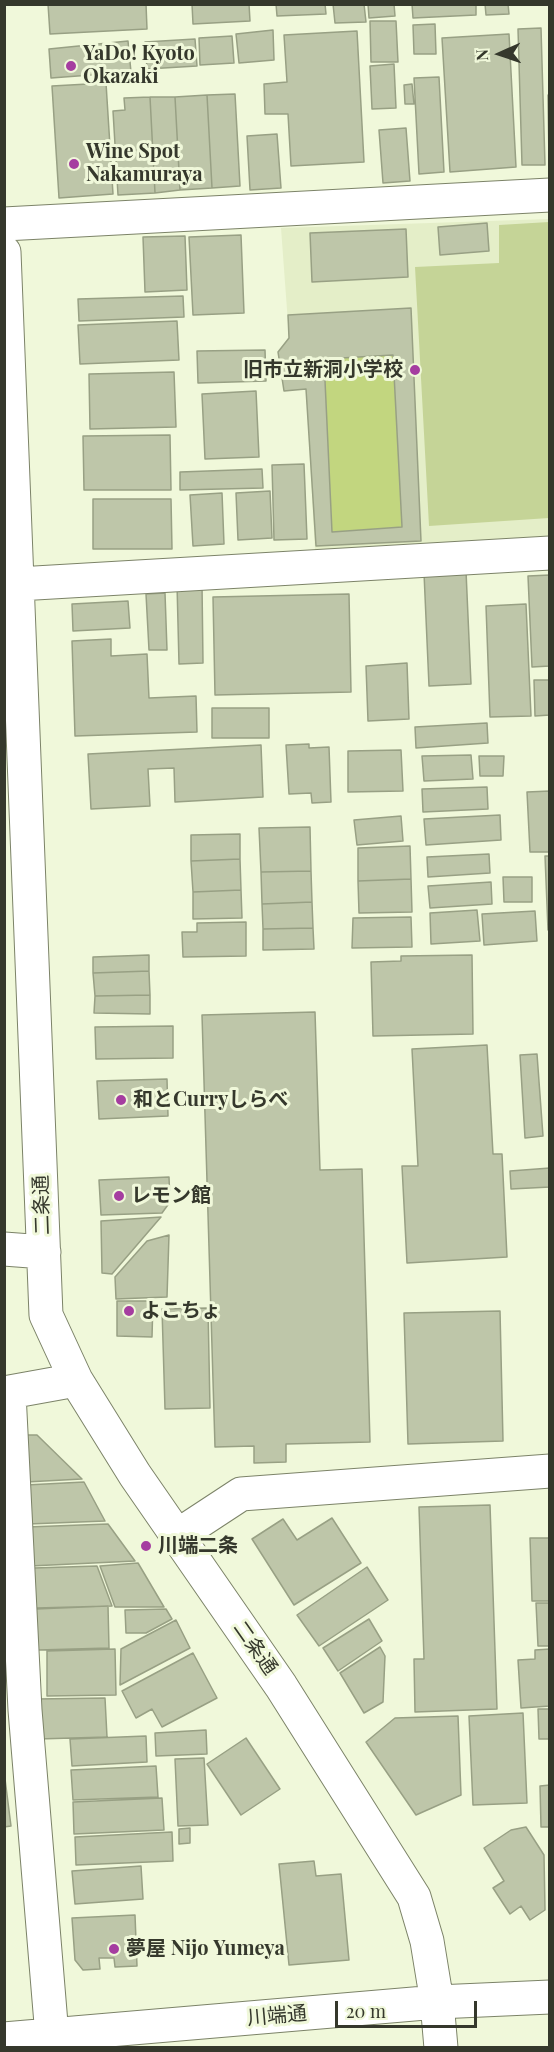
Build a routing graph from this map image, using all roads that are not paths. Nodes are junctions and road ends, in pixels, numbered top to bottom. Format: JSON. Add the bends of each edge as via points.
{"nodes":[{"id":1,"x":549,"y":195,"type":"edge"},
{"id":2,"x":4,"y":224,"type":"edge"},
{"id":3,"x":4,"y":252,"type":"edge"},
{"id":4,"x":549,"y":553,"type":"edge"},
{"id":5,"x":18,"y":584,"type":"junction"},
{"id":6,"x":13,"y":670,"type":"edge"},
{"id":7,"x":17,"y":918,"type":"edge"},
{"id":8,"x":4,"y":1249,"type":"edge"},
{"id":9,"x":44,"y":1252,"type":"junction"},
{"id":10,"x":76,"y":1380,"type":"junction"},
{"id":11,"x":7,"y":1393,"type":"edge"},
{"id":12,"x":549,"y":1471,"type":"edge"},
{"id":13,"x":177,"y":1536,"type":"junction"},
{"id":14,"x":15,"y":1711,"type":"edge"},
{"id":15,"x":549,"y":1997,"type":"edge"},
{"id":16,"x":437,"y":2002,"type":"junction"},
{"id":17,"x":4,"y":2039,"type":"edge"},
{"id":18,"x":52,"y":2042,"type":"edge"},
{"id":19,"x":441,"y":2048,"type":"edge"}],
"edges":[{"from":1,"to":2,"type":"street"},
{"from":3,"to":5,"type":"street","name":"二条通"},
{"from":4,"to":5,"type":"street"},
{"from":5,"to":6,"type":"street","name":"二条通"},
{"from":6,"to":7,"type":"street","name":"二条通"},
{"from":7,"to":9,"type":"street","name":"二条通"},
{"from":8,"to":9,"type":"street"},
{"from":9,"to":10,"type":"street","name":"二条通","via":[[46,1315]]},
{"from":10,"to":11,"type":"street"},
{"from":10,"to":13,"type":"street","name":"二条通"},
{"from":11,"to":14,"type":"street"},
{"from":12,"to":13,"type":"street","via":[[241,1494]]},
{"from":13,"to":16,"type":"street","name":"二条通","via":[[281,1686],[414,1897],[427,1941]]},
{"from":14,"to":18,"type":"street"},
{"from":15,"to":16,"type":"street","name":"川端通"},
{"from":16,"to":18,"type":"street","name":"川端通"},
{"from":16,"to":19,"type":"street","name":"二条通"},
{"from":17,"to":18,"type":"street","name":"川端通"}]}
